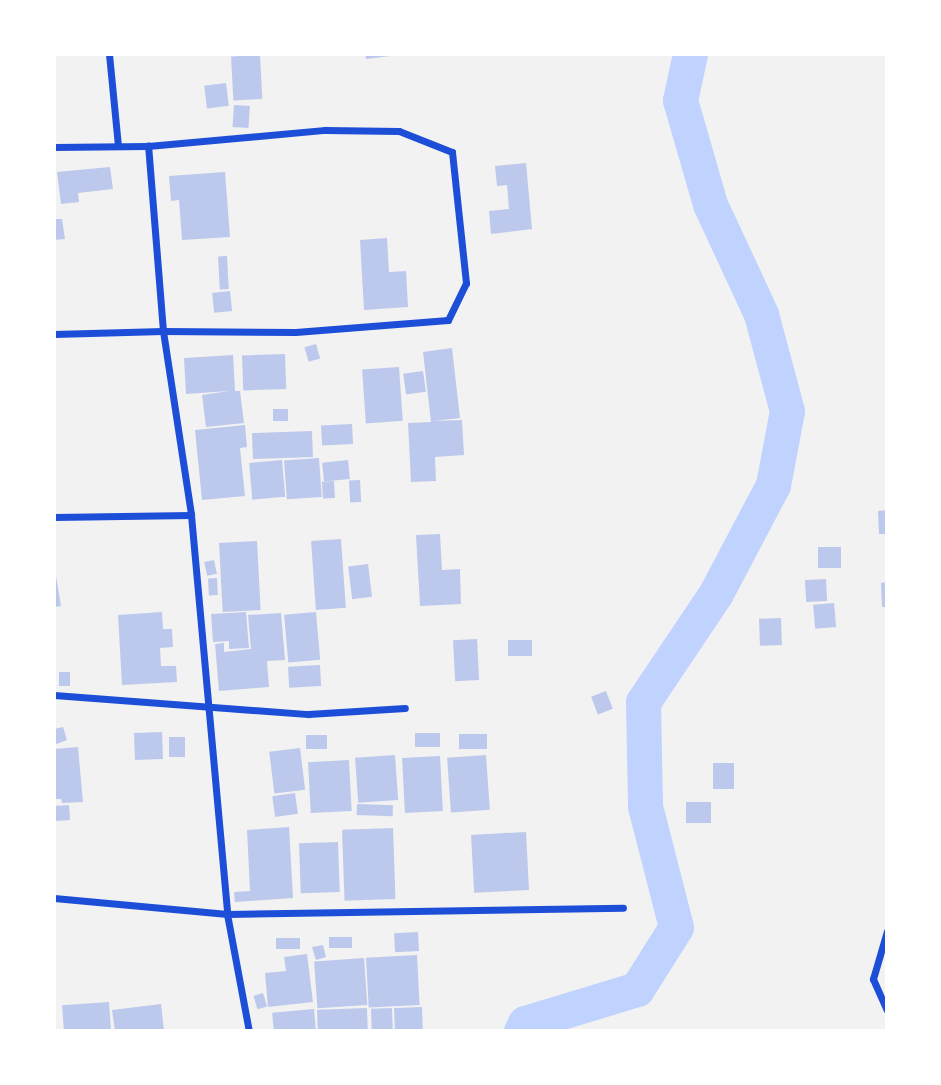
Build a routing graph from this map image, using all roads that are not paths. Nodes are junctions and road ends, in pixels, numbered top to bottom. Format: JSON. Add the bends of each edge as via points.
{"nodes":[{"id":1,"x":108,"y":54,"type":"edge"},
{"id":2,"x":118,"y":146,"type":"junction"},
{"id":3,"x":148,"y":146,"type":"junction"},
{"id":4,"x":54,"y":147,"type":"edge"},
{"id":5,"x":163,"y":331,"type":"junction"},
{"id":6,"x":54,"y":334,"type":"edge"},
{"id":7,"x":191,"y":514,"type":"junction"},
{"id":8,"x":54,"y":516,"type":"edge"},
{"id":9,"x":54,"y":695,"type":"edge"},
{"id":10,"x":209,"y":705,"type":"junction"},
{"id":11,"x":405,"y":708,"type":"dead end"},
{"id":12,"x":54,"y":898,"type":"edge"},
{"id":13,"x":622,"y":908,"type":"dead end"},
{"id":14,"x":227,"y":914,"type":"junction"},
{"id":15,"x":887,"y":931,"type":"edge"},
{"id":16,"x":875,"y":993,"type":"junction"},
{"id":17,"x":887,"y":993,"type":"edge"},
{"id":18,"x":887,"y":1010,"type":"edge"},
{"id":19,"x":249,"y":1031,"type":"edge"}],
"edges":[{"from":1,"to":2,"type":"street"},
{"from":2,"to":3,"type":"street"},
{"from":2,"to":4,"type":"street"},
{"from":3,"to":5,"type":"street"},
{"from":3,"to":5,"type":"street","via":[[325,131],[400,131],[452,152],[466,283],[448,320],[295,332]]},
{"from":5,"to":6,"type":"street"},
{"from":5,"to":7,"type":"street"},
{"from":7,"to":8,"type":"street"},
{"from":7,"to":10,"type":"street"},
{"from":9,"to":10,"type":"street"},
{"from":10,"to":11,"type":"street","via":[[308,715]]},
{"from":10,"to":14,"type":"street"},
{"from":12,"to":14,"type":"street"},
{"from":13,"to":14,"type":"street"},
{"from":14,"to":19,"type":"street"},
{"from":15,"to":16,"type":"street","via":[[874,966]]},
{"from":16,"to":17,"type":"street"},
{"from":16,"to":18,"type":"street"}]}
